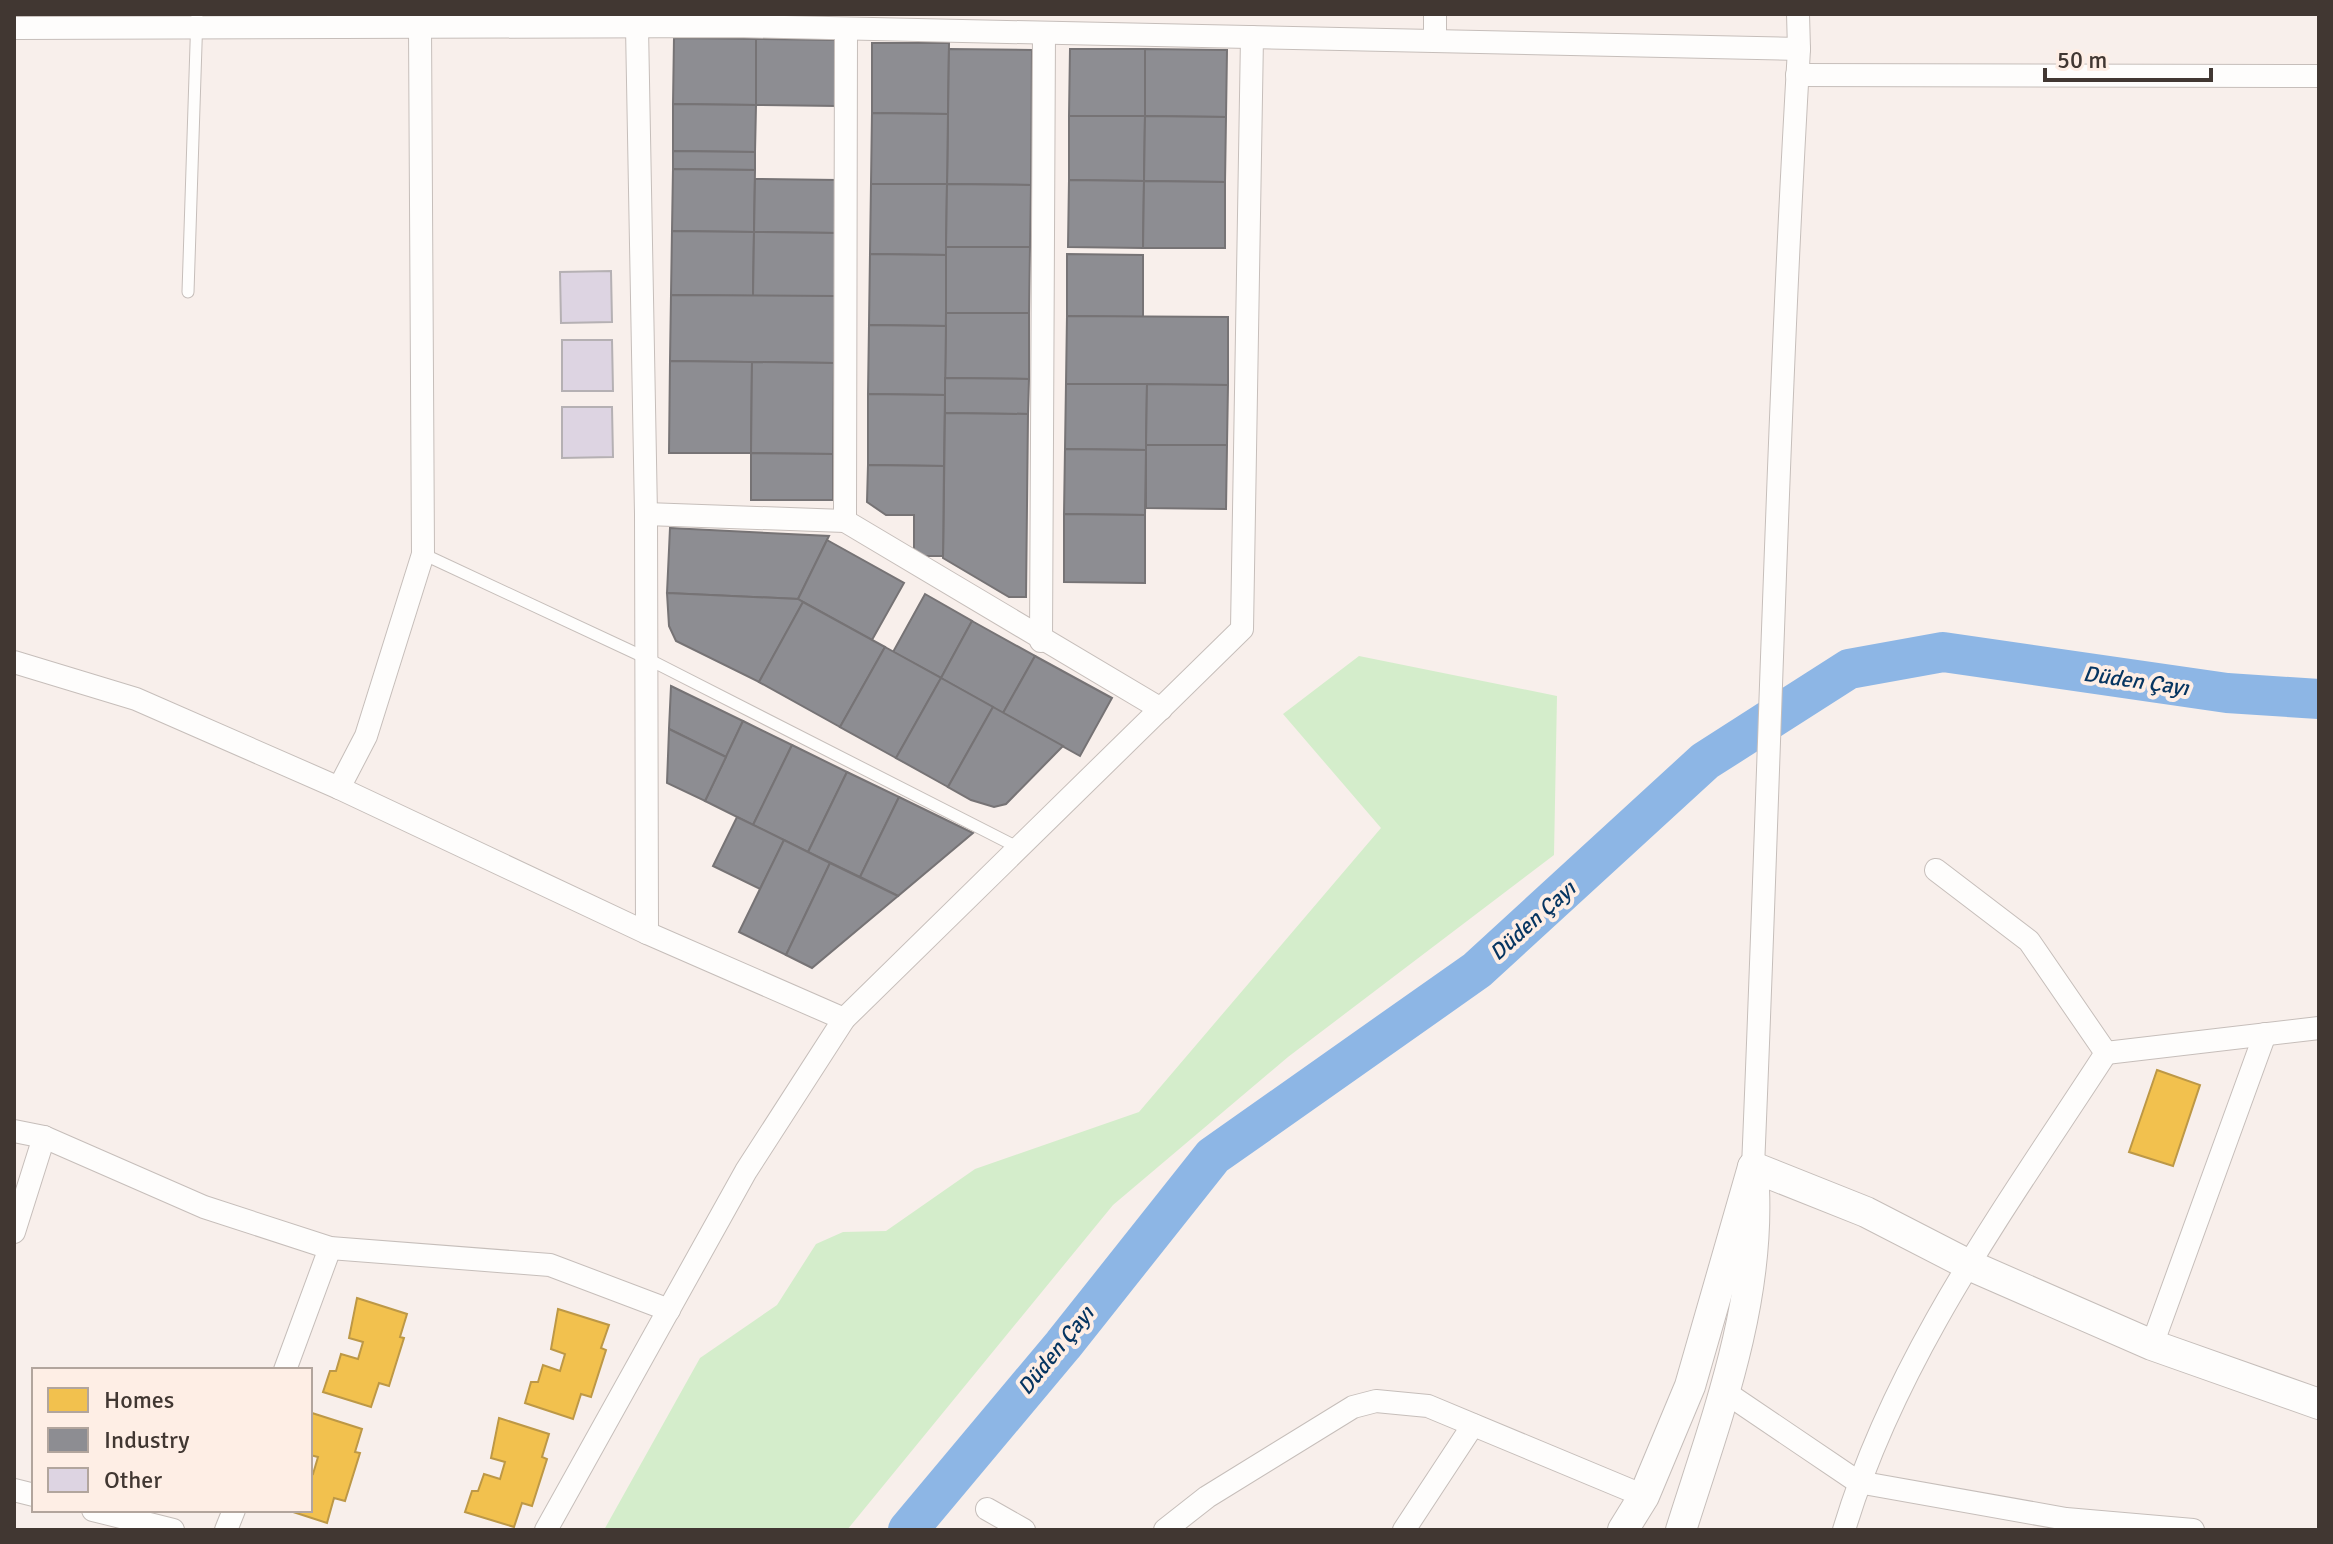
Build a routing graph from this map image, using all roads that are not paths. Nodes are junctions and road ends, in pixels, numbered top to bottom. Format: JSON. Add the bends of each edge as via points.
{"nodes":[{"id":1,"x":1435,"y":14,"type":"edge"},
{"id":2,"x":1798,"y":14,"type":"edge"},
{"id":3,"x":197,"y":21,"type":"edge"},
{"id":4,"x":420,"y":27,"type":"junction"},
{"id":5,"x":637,"y":27,"type":"junction"},
{"id":6,"x":14,"y":28,"type":"edge"},
{"id":7,"x":846,"y":29,"type":"junction"},
{"id":8,"x":1044,"y":33,"type":"junction"},
{"id":9,"x":1252,"y":37,"type":"junction"},
{"id":10,"x":1435,"y":41,"type":"junction"},
{"id":11,"x":1799,"y":49,"type":"junction"},
{"id":12,"x":1797,"y":75,"type":"junction"},
{"id":13,"x":2319,"y":76,"type":"edge"},
{"id":14,"x":188,"y":292,"type":"dead end"},
{"id":15,"x":646,"y":514,"type":"junction"},
{"id":16,"x":845,"y":521,"type":"junction"},
{"id":17,"x":423,"y":554,"type":"junction"},
{"id":18,"x":1041,"y":641,"type":"junction"},
{"id":19,"x":646,"y":658,"type":"junction"},
{"id":20,"x":14,"y":662,"type":"edge"},
{"id":21,"x":1161,"y":709,"type":"junction"},
{"id":22,"x":339,"y":788,"type":"junction"},
{"id":23,"x":1019,"y":848,"type":"junction"},
{"id":24,"x":1936,"y":870,"type":"dead end"},
{"id":25,"x":647,"y":933,"type":"junction"},
{"id":26,"x":844,"y":1019,"type":"junction"},
{"id":27,"x":2319,"y":1028,"type":"edge"},
{"id":28,"x":2265,"y":1034,"type":"junction"},
{"id":29,"x":2106,"y":1053,"type":"junction"},
{"id":30,"x":14,"y":1131,"type":"edge"},
{"id":31,"x":44,"y":1137,"type":"junction"},
{"id":32,"x":1753,"y":1167,"type":"junction"},
{"id":33,"x":14,"y":1232,"type":"edge"},
{"id":34,"x":330,"y":1248,"type":"junction"},
{"id":35,"x":1969,"y":1265,"type":"junction"},
{"id":36,"x":669,"y":1310,"type":"junction"},
{"id":37,"x":2152,"y":1345,"type":"junction"},
{"id":38,"x":286,"y":1368,"type":"edge"},
{"id":39,"x":1725,"y":1392,"type":"junction"},
{"id":40,"x":2319,"y":1404,"type":"edge"},
{"id":41,"x":1473,"y":1425,"type":"junction"},
{"id":42,"x":1858,"y":1482,"type":"junction"},
{"id":43,"x":1644,"y":1496,"type":"junction"},
{"id":44,"x":987,"y":1509,"type":"dead end"},
{"id":45,"x":101,"y":1512,"type":"edge"},
{"id":46,"x":2064,"y":1524,"type":"edge"},
{"id":47,"x":173,"y":1530,"type":"edge"},
{"id":48,"x":546,"y":1530,"type":"edge"},
{"id":49,"x":1024,"y":1530,"type":"edge"},
{"id":50,"x":1165,"y":1530,"type":"edge"},
{"id":51,"x":1404,"y":1530,"type":"edge"},
{"id":52,"x":1623,"y":1530,"type":"edge"},
{"id":53,"x":1681,"y":1530,"type":"edge"},
{"id":54,"x":1844,"y":1530,"type":"edge"},
{"id":55,"x":2193,"y":1530,"type":"edge"}],
"edges":[{"from":1,"to":10,"type":"street"},
{"from":2,"to":11,"type":"street"},
{"from":3,"to":4,"type":"street"},
{"from":3,"to":6,"type":"street"},
{"from":3,"to":14,"type":"lane"},
{"from":4,"to":5,"type":"street"},
{"from":4,"to":17,"type":"street"},
{"from":5,"to":7,"type":"street"},
{"from":5,"to":15,"type":"street"},
{"from":7,"to":8,"type":"street"},
{"from":7,"to":16,"type":"street"},
{"from":8,"to":9,"type":"street"},
{"from":8,"to":18,"type":"street"},
{"from":9,"to":10,"type":"street"},
{"from":9,"to":21,"type":"street","via":[[1242,629]]},
{"from":10,"to":11,"type":"street"},
{"from":11,"to":12,"type":"street"},
{"from":12,"to":13,"type":"street"},
{"from":12,"to":32,"type":"street"},
{"from":15,"to":16,"type":"street"},
{"from":15,"to":19,"type":"street"},
{"from":16,"to":18,"type":"street"},
{"from":17,"to":19,"type":"lane"},
{"from":17,"to":22,"type":"street","via":[[366,736]]},
{"from":18,"to":21,"type":"street"},
{"from":19,"to":23,"type":"lane"},
{"from":19,"to":25,"type":"street"},
{"from":20,"to":22,"type":"street","via":[[136,699]]},
{"from":21,"to":23,"type":"street"},
{"from":22,"to":25,"type":"street"},
{"from":23,"to":26,"type":"street"},
{"from":24,"to":29,"type":"street","via":[[2029,941]]},
{"from":25,"to":26,"type":"street"},
{"from":26,"to":36,"type":"street","via":[[746,1171]]},
{"from":27,"to":28,"type":"street"},
{"from":28,"to":29,"type":"street"},
{"from":28,"to":37,"type":"street"},
{"from":29,"to":35,"type":"street"},
{"from":30,"to":31,"type":"street"},
{"from":31,"to":33,"type":"street"},
{"from":31,"to":34,"type":"street","via":[[204,1207]]},
{"from":32,"to":35,"type":"main road","via":[[1866,1212]]},
{"from":32,"to":39,"type":"main road","via":[[1756,1240]]},
{"from":32,"to":43,"type":"main road","via":[[1690,1386]]},
{"from":34,"to":36,"type":"street","via":[[550,1265]]},
{"from":34,"to":38,"type":"street"},
{"from":35,"to":37,"type":"main road"},
{"from":35,"to":42,"type":"street","via":[[1880,1429]]},
{"from":36,"to":48,"type":"street"},
{"from":37,"to":40,"type":"main road"},
{"from":39,"to":42,"type":"street"},
{"from":39,"to":53,"type":"main road"},
{"from":41,"to":43,"type":"street"},
{"from":41,"to":50,"type":"street","via":[[1428,1406],[1376,1401],[1353,1407],[1207,1497]]},
{"from":41,"to":51,"type":"street"},
{"from":42,"to":46,"type":"street"},
{"from":42,"to":54,"type":"street"},
{"from":43,"to":52,"type":"main road"},
{"from":44,"to":49,"type":"street"},
{"from":45,"to":47,"type":"street"},
{"from":46,"to":55,"type":"street"}]}
